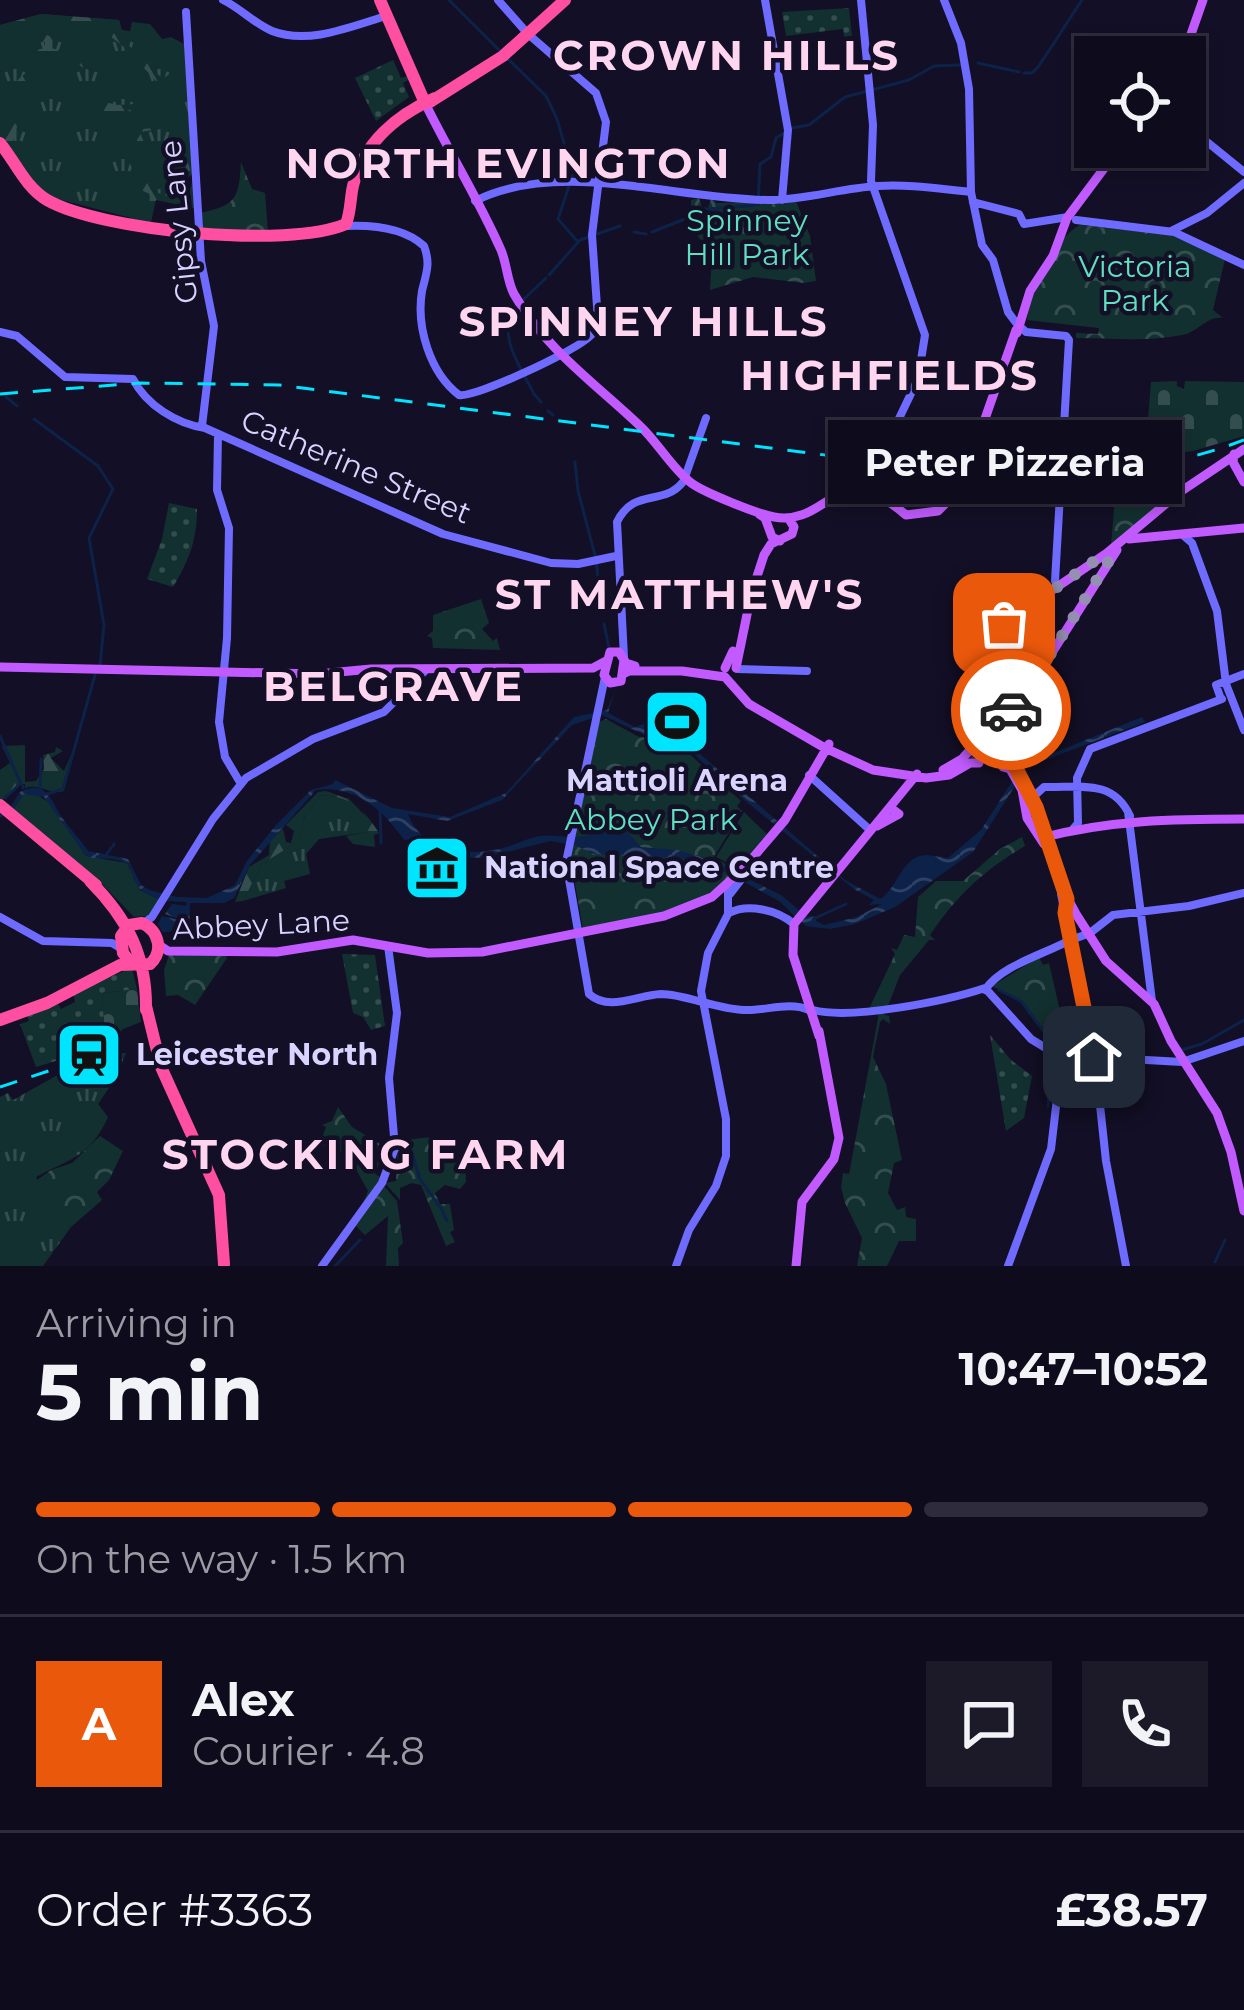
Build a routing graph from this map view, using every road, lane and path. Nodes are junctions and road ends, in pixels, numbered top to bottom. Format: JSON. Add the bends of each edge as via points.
{"nodes":[{"id":1,"x":223,"y":0,"type":"edge"},
{"id":2,"x":380,"y":0,"type":"edge"},
{"id":3,"x":498,"y":0,"type":"edge"},
{"id":4,"x":765,"y":0,"type":"edge"},
{"id":5,"x":861,"y":0,"type":"edge"},
{"id":6,"x":944,"y":0,"type":"edge"},
{"id":7,"x":1203,"y":0,"type":"edge"},
{"id":8,"x":558,"y":3,"type":"edge"},
{"id":9,"x":187,"y":8,"type":"edge"},
{"id":10,"x":245,"y":11,"type":"junction"},
{"id":11,"x":387,"y":15,"type":"junction"},
{"id":12,"x":234,"y":16,"type":"dead end"},
{"id":13,"x":528,"y":34,"type":"junction"},
{"id":14,"x":1190,"y":36,"type":"edge"},
{"id":15,"x":429,"y":102,"type":"junction"},
{"id":16,"x":1206,"y":141,"type":"edge"},
{"id":17,"x":0,"y":143,"type":"edge"},
{"id":18,"x":1106,"y":168,"type":"edge"},
{"id":19,"x":1244,"y":172,"type":"edge"},
{"id":20,"x":598,"y":183,"type":"junction"},
{"id":21,"x":1244,"y":183,"type":"edge"},
{"id":22,"x":873,"y":186,"type":"junction"},
{"id":23,"x":972,"y":197,"type":"junction"},
{"id":24,"x":782,"y":200,"type":"junction"},
{"id":25,"x":475,"y":201,"type":"junction"},
{"id":26,"x":1072,"y":221,"type":"junction"},
{"id":27,"x":351,"y":223,"type":"junction"},
{"id":28,"x":1176,"y":230,"type":"junction"},
{"id":29,"x":199,"y":234,"type":"junction"},
{"id":30,"x":1244,"y":265,"type":"edge"},
{"id":31,"x":1020,"y":326,"type":"junction"},
{"id":32,"x":0,"y":332,"type":"edge"},
{"id":33,"x":565,"y":354,"type":"junction"},
{"id":34,"x":706,"y":418,"type":"dead end"},
{"id":35,"x":209,"y":432,"type":"junction"},
{"id":36,"x":1236,"y":458,"type":"edge"},
{"id":37,"x":971,"y":459,"type":"junction"},
{"id":38,"x":682,"y":476,"type":"junction"},
{"id":39,"x":1061,"y":477,"type":"junction"},
{"id":40,"x":1244,"y":480,"type":"edge"},
{"id":41,"x":964,"y":486,"type":"junction"},
{"id":42,"x":1176,"y":496,"type":"junction"},
{"id":43,"x":888,"y":501,"type":"junction"},
{"id":44,"x":739,"y":504,"type":"junction"},
{"id":45,"x":786,"y":522,"type":"junction"},
{"id":46,"x":1244,"y":528,"type":"edge"},
{"id":47,"x":1140,"y":532,"type":"junction"},
{"id":48,"x":773,"y":534,"type":"junction"},
{"id":49,"x":1190,"y":538,"type":"junction"},
{"id":50,"x":616,"y":556,"type":"junction"},
{"id":51,"x":1106,"y":559,"type":"junction"},
{"id":52,"x":1058,"y":585,"type":"junction"},
{"id":53,"x":744,"y":605,"type":"junction"},
{"id":54,"x":744,"y":620,"type":"junction"},
{"id":55,"x":625,"y":634,"type":"junction"},
{"id":56,"x":740,"y":635,"type":"junction"},
{"id":57,"x":609,"y":656,"type":"junction"},
{"id":58,"x":624,"y":658,"type":"junction"},
{"id":59,"x":7,"y":669,"type":"edge"},
{"id":60,"x":131,"y":669,"type":"junction"},
{"id":61,"x":800,"y":670,"type":"dead end"},
{"id":62,"x":107,"y":671,"type":"junction"},
{"id":63,"x":225,"y":672,"type":"junction"},
{"id":64,"x":424,"y":672,"type":"junction"},
{"id":65,"x":732,"y":672,"type":"junction"},
{"id":66,"x":1244,"y":674,"type":"edge"},
{"id":67,"x":605,"y":676,"type":"junction"},
{"id":68,"x":1033,"y":676,"type":"junction"},
{"id":69,"x":620,"y":679,"type":"junction"},
{"id":70,"x":1223,"y":690,"type":"junction"},
{"id":71,"x":1023,"y":694,"type":"junction"},
{"id":72,"x":764,"y":710,"type":"junction"},
{"id":73,"x":598,"y":717,"type":"junction"},
{"id":74,"x":1241,"y":723,"type":"edge"},
{"id":75,"x":990,"y":729,"type":"junction"},
{"id":76,"x":971,"y":756,"type":"junction"},
{"id":77,"x":1012,"y":757,"type":"junction"},
{"id":78,"x":823,"y":760,"type":"junction"},
{"id":79,"x":1003,"y":767,"type":"junction"},
{"id":80,"x":1017,"y":776,"type":"junction"},
{"id":81,"x":914,"y":777,"type":"junction"},
{"id":82,"x":242,"y":784,"type":"junction"},
{"id":83,"x":1077,"y":786,"type":"junction"},
{"id":84,"x":0,"y":805,"type":"edge"},
{"id":85,"x":220,"y":810,"type":"junction"},
{"id":86,"x":880,"y":820,"type":"junction"},
{"id":87,"x":1130,"y":820,"type":"junction"},
{"id":88,"x":1244,"y":820,"type":"edge"},
{"id":89,"x":1039,"y":822,"type":"junction"},
{"id":90,"x":219,"y":823,"type":"dead end"},
{"id":91,"x":1077,"y":825,"type":"junction"},
{"id":92,"x":92,"y":884,"type":"junction"},
{"id":93,"x":729,"y":892,"type":"junction"},
{"id":94,"x":1244,"y":893,"type":"edge"},
{"id":95,"x":1065,"y":902,"type":"junction"},
{"id":96,"x":1140,"y":911,"type":"junction"},
{"id":97,"x":0,"y":917,"type":"edge"},
{"id":98,"x":794,"y":923,"type":"junction"},
{"id":99,"x":146,"y":924,"type":"junction"},
{"id":100,"x":581,"y":933,"type":"junction"},
{"id":101,"x":1087,"y":933,"type":"junction"},
{"id":102,"x":1071,"y":943,"type":"junction"},
{"id":103,"x":124,"y":945,"type":"junction"},
{"id":104,"x":388,"y":945,"type":"junction"},
{"id":105,"x":157,"y":954,"type":"junction"},
{"id":106,"x":987,"y":988,"type":"junction"},
{"id":107,"x":1149,"y":999,"type":"junction"},
{"id":108,"x":705,"y":1006,"type":"junction"},
{"id":109,"x":813,"y":1010,"type":"junction"},
{"id":110,"x":146,"y":1012,"type":"junction"},
{"id":111,"x":0,"y":1020,"type":"edge"},
{"id":112,"x":1244,"y":1041,"type":"edge"},
{"id":113,"x":1091,"y":1057,"type":"junction"},
{"id":114,"x":1183,"y":1060,"type":"junction"},
{"id":115,"x":1058,"y":1061,"type":"junction"},
{"id":116,"x":1244,"y":1210,"type":"edge"},
{"id":117,"x":224,"y":1265,"type":"edge"},
{"id":118,"x":322,"y":1266,"type":"edge"},
{"id":119,"x":676,"y":1266,"type":"edge"},
{"id":120,"x":794,"y":1266,"type":"edge"},
{"id":121,"x":1008,"y":1266,"type":"edge"},
{"id":122,"x":1125,"y":1266,"type":"edge"}],
"edges":[{"from":1,"to":10,"type":"street"},
{"from":2,"to":11,"type":"highway"},
{"from":3,"to":13,"type":"street"},
{"from":4,"to":24,"type":"street","via":[[788,130]]},
{"from":5,"to":22,"type":"street"},
{"from":6,"to":23,"type":"street","via":[[970,93]]},
{"from":7,"to":14,"type":"main road"},
{"from":8,"to":13,"type":"highway"},
{"from":9,"to":29,"type":"street","name":"Gipsy Lane"},
{"from":10,"to":11,"type":"street","via":[[269,30],[298,38]]},
{"from":10,"to":12,"type":"street"},
{"from":11,"to":15,"type":"highway"},
{"from":13,"to":15,"type":"highway"},
{"from":13,"to":20,"type":"street","via":[[599,98],[606,122]]},
{"from":15,"to":25,"type":"main road"},
{"from":15,"to":27,"type":"highway","via":[[384,131],[360,169]]},
{"from":16,"to":19,"type":"street"},
{"from":17,"to":29,"type":"highway","via":[[49,201]]},
{"from":18,"to":26,"type":"main road"},
{"from":20,"to":24,"type":"street"},
{"from":20,"to":25,"type":"street","via":[[520,184]]},
{"from":20,"to":33,"type":"street","via":[[598,324]]},
{"from":21,"to":28,"type":"street"},
{"from":22,"to":23,"type":"street"},
{"from":22,"to":24,"type":"street"},
{"from":22,"to":43,"type":"street","via":[[925,335],[918,380],[881,456]]},
{"from":23,"to":26,"type":"street","via":[[1022,219]]},
{"from":23,"to":31,"type":"street","via":[[982,245]]},
{"from":25,"to":33,"type":"main road","via":[[511,292]]},
{"from":26,"to":28,"type":"street"},
{"from":26,"to":31,"type":"main road","via":[[1032,287]]},
{"from":27,"to":29,"type":"highway","via":[[288,235]]},
{"from":27,"to":33,"type":"street","via":[[424,245],[424,341],[462,397]]},
{"from":28,"to":30,"type":"street"},
{"from":29,"to":35,"type":"street","name":"Gipsy Lane","via":[[214,326]]},
{"from":31,"to":37,"type":"main road"},
{"from":31,"to":39,"type":"street","via":[[1068,337]]},
{"from":32,"to":35,"type":"street","name":"Catherine Street","via":[[17,336],[65,377],[133,379],[153,405]]},
{"from":33,"to":38,"type":"main road"},
{"from":34,"to":38,"type":"street"},
{"from":35,"to":50,"type":"street","name":"Catherine Street","via":[[443,534],[550,563]]},
{"from":35,"to":63,"type":"street","name":"Gipsy Lane","via":[[230,527]]},
{"from":36,"to":40,"type":"main road"},
{"from":36,"to":42,"type":"main road"},
{"from":37,"to":41,"type":"main road"},
{"from":37,"to":41,"type":"main road"},
{"from":38,"to":44,"type":"main road"},
{"from":38,"to":44,"type":"main road","via":[[697,491]]},
{"from":38,"to":50,"type":"street","via":[[662,495],[623,510]]},
{"from":39,"to":41,"type":"main road"},
{"from":39,"to":42,"type":"main road","via":[[1156,474]]},
{"from":39,"to":52,"type":"street"},
{"from":41,"to":43,"type":"main road","via":[[943,510],[908,516]]},
{"from":42,"to":47,"type":"main road"},
{"from":43,"to":45,"type":"main road","via":[[856,491]]},
{"from":44,"to":45,"type":"main road"},
{"from":44,"to":48,"type":"main road","via":[[765,518]]},
{"from":45,"to":48,"type":"main road"},
{"from":45,"to":48,"type":"main road","via":[[788,538]]},
{"from":46,"to":49,"type":"main road"},
{"from":47,"to":49,"type":"main road"},
{"from":47,"to":51,"type":"main road"},
{"from":48,"to":53,"type":"main road"},
{"from":48,"to":54,"type":"main road"},
{"from":49,"to":70,"type":"street","via":[[1217,614]]},
{"from":50,"to":55,"type":"street"},
{"from":51,"to":52,"type":"main road"},
{"from":51,"to":68,"type":"main road"},
{"from":52,"to":68,"type":"main road","via":[[1004,626]]},
{"from":53,"to":56,"type":"main road"},
{"from":53,"to":65,"type":"main road"},
{"from":54,"to":56,"type":"main road"},
{"from":54,"to":65,"type":"main road"},
{"from":55,"to":57,"type":"street"},
{"from":55,"to":58,"type":"street"},
{"from":56,"to":72,"type":"main road","via":[[733,682]]},
{"from":57,"to":58,"type":"main road"},
{"from":57,"to":64,"type":"main road","via":[[593,668]]},
{"from":57,"to":67,"type":"main road"},
{"from":58,"to":65,"type":"main road","via":[[633,666]]},
{"from":58,"to":69,"type":"main road"},
{"from":59,"to":62,"type":"main road"},
{"from":60,"to":62,"type":"main road"},
{"from":60,"to":62,"type":"main road"},
{"from":60,"to":63,"type":"main road"},
{"from":61,"to":65,"type":"street"},
{"from":63,"to":64,"type":"main road"},
{"from":63,"to":82,"type":"street","name":"Gipsy Lane","via":[[220,734]]},
{"from":64,"to":67,"type":"main road"},
{"from":64,"to":82,"type":"street","via":[[384,712],[304,743]]},
{"from":65,"to":69,"type":"main road"},
{"from":65,"to":72,"type":"main road"},
{"from":66,"to":70,"type":"street"},
{"from":67,"to":69,"type":"main road"},
{"from":67,"to":73,"type":"street"},
{"from":68,"to":71,"type":"main road"},
{"from":69,"to":73,"type":"street","via":[[607,689]]},
{"from":70,"to":74,"type":"street"},
{"from":70,"to":83,"type":"street","via":[[1091,747]]},
{"from":71,"to":75,"type":"main road"},
{"from":71,"to":75,"type":"main road"},
{"from":72,"to":78,"type":"main road"},
{"from":72,"to":78,"type":"main road","via":[[799,728]]},
{"from":73,"to":100,"type":"street","via":[[567,872]]},
{"from":75,"to":76,"type":"main road"},
{"from":75,"to":77,"type":"main road"},
{"from":76,"to":79,"type":"main road","via":[[993,770]]},
{"from":76,"to":81,"type":"main road"},
{"from":77,"to":79,"type":"main road"},
{"from":77,"to":80,"type":"main road"},
{"from":78,"to":81,"type":"main road"},
{"from":78,"to":81,"type":"main road"},
{"from":78,"to":86,"type":"street"},
{"from":78,"to":93,"type":"main road"},
{"from":79,"to":80,"type":"main road"},
{"from":80,"to":89,"type":"main road"},
{"from":81,"to":86,"type":"main road"},
{"from":82,"to":85,"type":"street"},
{"from":83,"to":87,"type":"street","via":[[1116,796]]},
{"from":83,"to":89,"type":"street","via":[[1044,787]]},
{"from":83,"to":91,"type":"street"},
{"from":84,"to":92,"type":"highway"},
{"from":85,"to":90,"type":"street"},
{"from":85,"to":99,"type":"street"},
{"from":86,"to":98,"type":"main road"},
{"from":87,"to":88,"type":"main road"},
{"from":87,"to":91,"type":"main road"},
{"from":87,"to":96,"type":"street"},
{"from":89,"to":91,"type":"main road"},
{"from":89,"to":95,"type":"main road"},
{"from":92,"to":99,"type":"highway"},
{"from":92,"to":103,"type":"highway"},
{"from":92,"to":103,"type":"highway","via":[[108,900]]},
{"from":93,"to":98,"type":"street"},
{"from":93,"to":100,"type":"main road"},
{"from":93,"to":100,"type":"main road","via":[[665,918]]},
{"from":93,"to":108,"type":"street","via":[[708,952]]},
{"from":94,"to":96,"type":"street"},
{"from":95,"to":101,"type":"main road"},
{"from":95,"to":102,"type":"street"},
{"from":96,"to":101,"type":"street","via":[[1110,916]]},
{"from":96,"to":107,"type":"street"},
{"from":97,"to":103,"type":"street","via":[[43,941]]},
{"from":98,"to":109,"type":"main road","via":[[793,955]]},
{"from":99,"to":103,"type":"highway"},
{"from":99,"to":105,"type":"highway"},
{"from":100,"to":104,"type":"main road","name":"Abbey Lane","via":[[438,956]]},
{"from":100,"to":108,"type":"street","via":[[587,990],[598,1001],[665,990]]},
{"from":101,"to":102,"type":"street"},
{"from":101,"to":107,"type":"main road","via":[[1110,968]]},
{"from":102,"to":106,"type":"street"},
{"from":102,"to":113,"type":"street"},
{"from":103,"to":105,"type":"highway","via":[[147,966]]},
{"from":103,"to":110,"type":"highway"},
{"from":103,"to":110,"type":"highway","via":[[138,948]]},
{"from":103,"to":111,"type":"highway","via":[[119,962]]},
{"from":104,"to":105,"type":"main road","name":"Abbey Lane"},
{"from":104,"to":118,"type":"street","via":[[398,1018],[389,1078],[395,1148],[375,1196]]},
{"from":105,"to":110,"type":"highway"},
{"from":106,"to":109,"type":"street","via":[[956,999]]},
{"from":106,"to":115,"type":"street"},
{"from":107,"to":114,"type":"main road"},
{"from":108,"to":109,"type":"street"},
{"from":108,"to":119,"type":"street","via":[[728,1136],[722,1174]]},
{"from":109,"to":120,"type":"main road","via":[[837,1126],[835,1156],[799,1202]]},
{"from":110,"to":117,"type":"highway","via":[[163,1078],[219,1195]]},
{"from":112,"to":114,"type":"street"},
{"from":113,"to":114,"type":"street"},
{"from":113,"to":115,"type":"street"},
{"from":113,"to":122,"type":"street"},
{"from":114,"to":116,"type":"main road","via":[[1223,1127]]},
{"from":115,"to":121,"type":"street","via":[[1051,1149]]}]}
